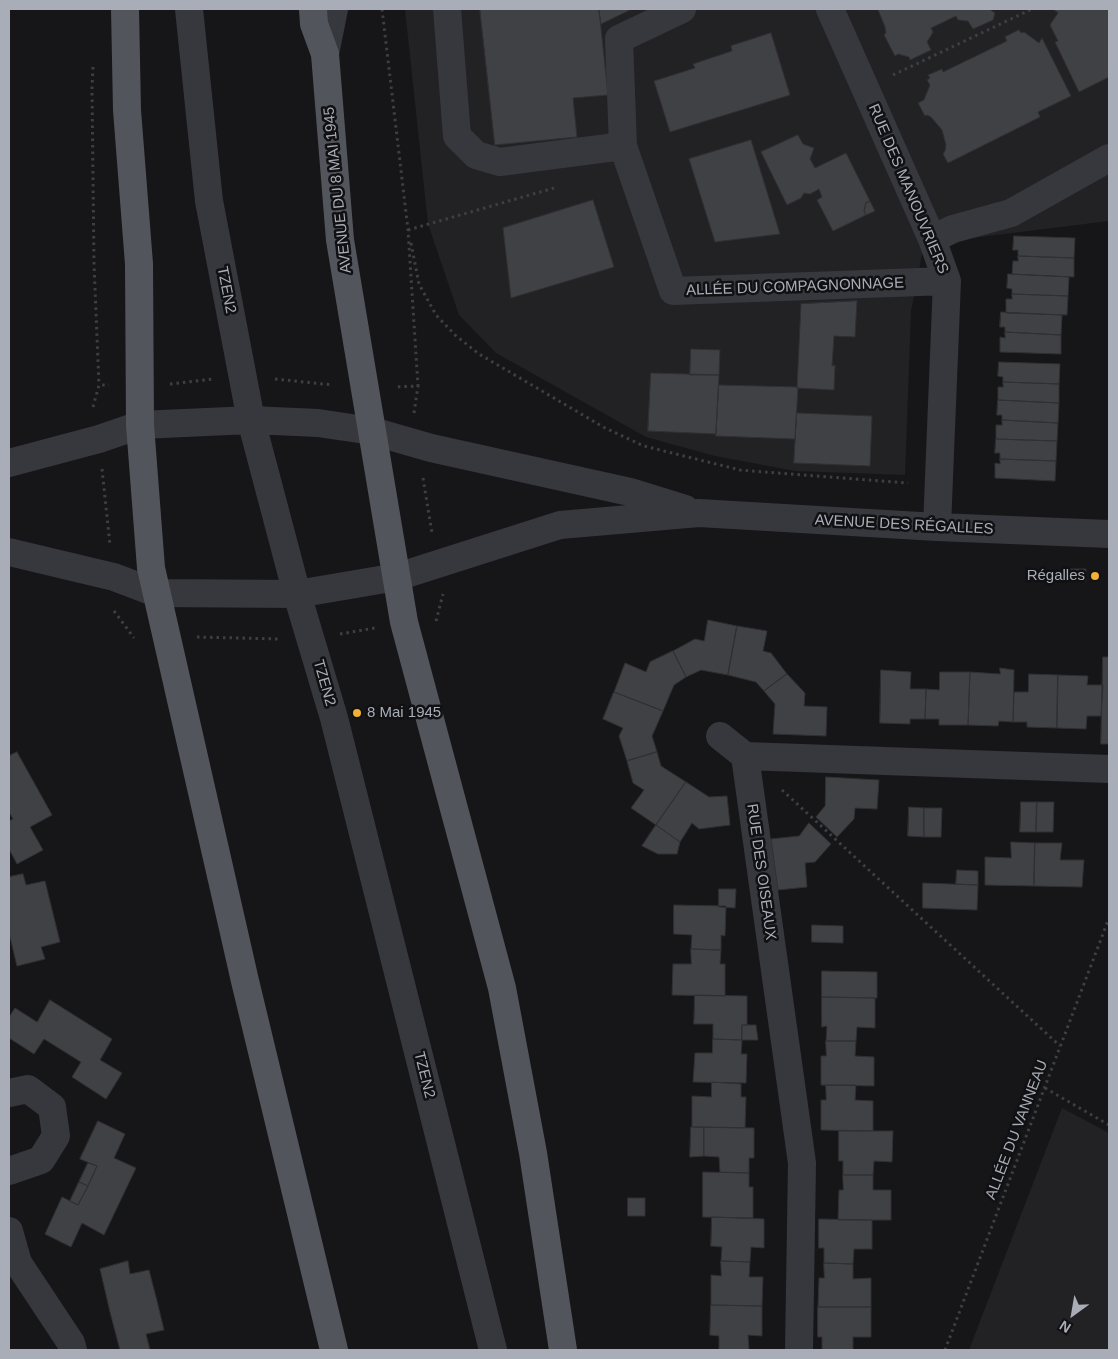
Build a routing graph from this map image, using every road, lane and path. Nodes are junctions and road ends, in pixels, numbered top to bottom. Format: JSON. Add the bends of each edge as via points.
{"nodes":[{"id":1,"x":125,"y":9,"type":"edge"},
{"id":2,"x":189,"y":9,"type":"edge"},
{"id":3,"x":313,"y":9,"type":"edge"},
{"id":4,"x":334,"y":9,"type":"edge"},
{"id":5,"x":382,"y":9,"type":"edge"},
{"id":6,"x":447,"y":9,"type":"edge"},
{"id":7,"x":682,"y":9,"type":"edge"},
{"id":8,"x":830,"y":9,"type":"edge"},
{"id":9,"x":1032,"y":9,"type":"edge"},
{"id":10,"x":325,"y":54,"type":"junction"},
{"id":11,"x":94,"y":58,"type":"dead end"},
{"id":12,"x":865,"y":88,"type":"junction"},
{"id":13,"x":623,"y":146,"type":"junction"},
{"id":14,"x":1109,"y":158,"type":"edge"},
{"id":15,"x":559,"y":187,"type":"dead end"},
{"id":16,"x":408,"y":230,"type":"junction"},
{"id":17,"x":932,"y":239,"type":"junction"},
{"id":18,"x":947,"y":281,"type":"junction"},
{"id":19,"x":99,"y":385,"type":"dead end"},
{"id":20,"x":251,"y":420,"type":"junction"},
{"id":21,"x":140,"y":425,"type":"junction"},
{"id":22,"x":372,"y":431,"type":"junction"},
{"id":23,"x":9,"y":463,"type":"edge"},
{"id":24,"x":939,"y":485,"type":"junction"},
{"id":25,"x":699,"y":513,"type":"junction"},
{"id":26,"x":937,"y":527,"type":"junction"},
{"id":27,"x":1109,"y":534,"type":"edge"},
{"id":28,"x":9,"y":552,"type":"edge"},
{"id":29,"x":397,"y":577,"type":"junction"},
{"id":30,"x":156,"y":593,"type":"junction"},
{"id":31,"x":297,"y":594,"type":"junction"},
{"id":32,"x":720,"y":736,"type":"dead end"},
{"id":33,"x":745,"y":756,"type":"junction"},
{"id":34,"x":1109,"y":769,"type":"edge"},
{"id":35,"x":781,"y":790,"type":"dead end"},
{"id":36,"x":1109,"y":918,"type":"edge"},
{"id":37,"x":1060,"y":1046,"type":"junction"},
{"id":38,"x":1045,"y":1088,"type":"junction"},
{"id":39,"x":9,"y":1093,"type":"edge"},
{"id":40,"x":1109,"y":1125,"type":"edge"},
{"id":41,"x":9,"y":1171,"type":"edge"},
{"id":42,"x":9,"y":1230,"type":"edge"},
{"id":43,"x":73,"y":1350,"type":"edge"},
{"id":44,"x":334,"y":1350,"type":"edge"},
{"id":45,"x":493,"y":1350,"type":"edge"},
{"id":46,"x":563,"y":1350,"type":"edge"},
{"id":47,"x":799,"y":1350,"type":"edge"},
{"id":48,"x":945,"y":1350,"type":"edge"}],
"edges":[{"from":1,"to":21,"type":"main road","via":[[127,110],[139,264]]},
{"from":2,"to":20,"type":"street","name":"TZEN2","via":[[209,201]]},
{"from":3,"to":10,"type":"main road","name":"AVENUE DU 8 MAI 1945","via":[[314,24]]},
{"from":4,"to":10,"type":"street"},
{"from":5,"to":16,"type":"path"},
{"from":6,"to":13,"type":"street","via":[[457,136],[476,156],[500,162]]},
{"from":7,"to":13,"type":"street","name":"ALLÉE DU COMPAGNONNAGE","via":[[619,39]]},
{"from":8,"to":12,"type":"street","name":"RUE DES MANOUVRIERS"},
{"from":9,"to":12,"type":"path"},
{"from":10,"to":22,"type":"main road","name":"AVENUE DU 8 MAI 1945","via":[[340,240]]},
{"from":11,"to":19,"type":"path","via":[[94,264]]},
{"from":12,"to":17,"type":"street","name":"RUE DES MANOUVRIERS"},
{"from":13,"to":18,"type":"street","name":"ALLÉE DU COMPAGNONNAGE","via":[[673,291]]},
{"from":14,"to":17,"type":"street","via":[[1011,214],[953,229]]},
{"from":15,"to":16,"type":"path"},
{"from":16,"to":24,"type":"path","via":[[419,284],[436,315],[455,335],[479,354],[605,428],[644,446],[740,470]]},
{"from":17,"to":18,"type":"street","name":"RUE DES MANOUVRIERS"},
{"from":18,"to":24,"type":"street","name":"RUE DES MANOUVRIERS"},
{"from":20,"to":21,"type":"street"},
{"from":20,"to":22,"type":"street"},
{"from":20,"to":31,"type":"street","name":"TZEN2"},
{"from":21,"to":23,"type":"street"},
{"from":21,"to":30,"type":"main road","via":[[151,568]]},
{"from":22,"to":25,"type":"street","via":[[431,448],[630,492]]},
{"from":22,"to":29,"type":"main road","name":"AVENUE DU 8 MAI 1945"},
{"from":24,"to":26,"type":"street","name":"RUE DES MANOUVRIERS"},
{"from":25,"to":26,"type":"street","name":"AVENUE DES RÉGALLES"},
{"from":25,"to":29,"type":"street","via":[[560,525]]},
{"from":26,"to":27,"type":"street","name":"AVENUE DES RÉGALLES"},
{"from":28,"to":30,"type":"street","via":[[114,578]]},
{"from":29,"to":31,"type":"street"},
{"from":29,"to":46,"type":"main road","name":"AVENUE DU 8 MAI 1945","via":[[404,622],[502,988],[533,1153]]},
{"from":30,"to":31,"type":"street"},
{"from":30,"to":44,"type":"main road"},
{"from":31,"to":45,"type":"street","name":"TZEN2","via":[[336,728]]},
{"from":32,"to":33,"type":"street"},
{"from":33,"to":34,"type":"street"},
{"from":33,"to":47,"type":"street","name":"RUE DES OISEAUX","via":[[802,1163]]},
{"from":35,"to":37,"type":"path"},
{"from":36,"to":37,"type":"path","name":"ALLÉE DU VANNEAU"},
{"from":37,"to":38,"type":"path","name":"ALLÉE DU VANNEAU"},
{"from":38,"to":40,"type":"path"},
{"from":38,"to":48,"type":"path","name":"ALLÉE DU VANNEAU"},
{"from":39,"to":41,"type":"street","via":[[28,1089],[52,1106],[56,1136],[41,1160]]},
{"from":42,"to":43,"type":"street","via":[[18,1263],[71,1342]]}]}
